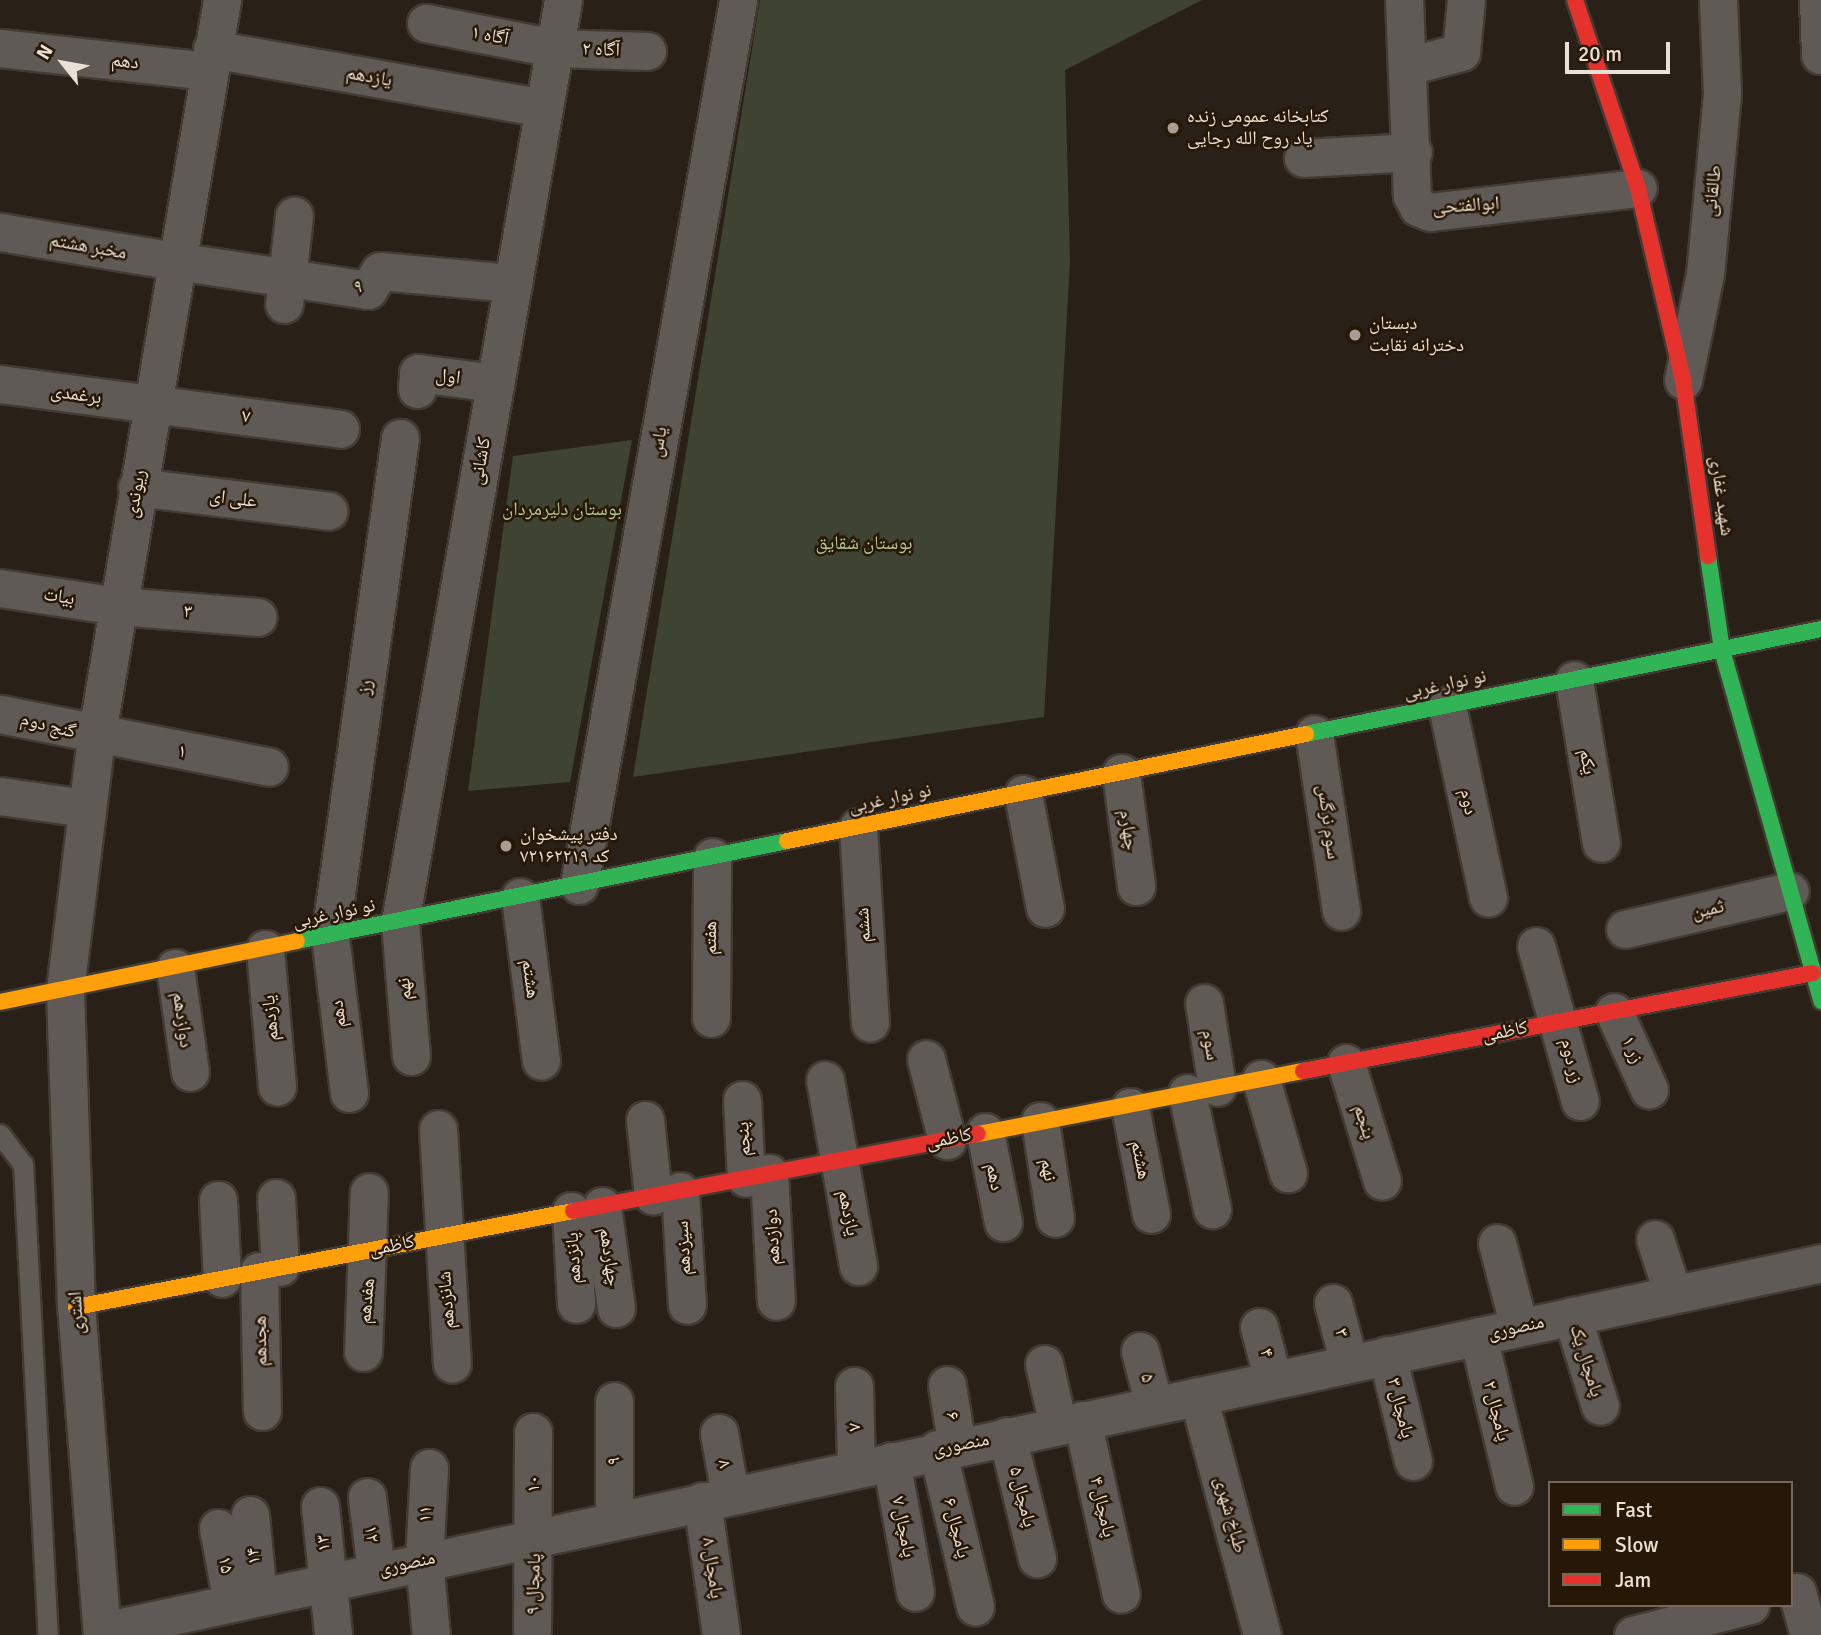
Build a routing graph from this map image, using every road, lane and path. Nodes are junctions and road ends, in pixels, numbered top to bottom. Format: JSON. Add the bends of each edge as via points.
{"nodes":[{"id":1,"x":222,"y":0,"type":"edge"},
{"id":2,"x":563,"y":0,"type":"edge"},
{"id":3,"x":738,"y":0,"type":"edge"},
{"id":4,"x":1404,"y":0,"type":"edge"},
{"id":5,"x":1466,"y":0,"type":"edge"},
{"id":6,"x":1576,"y":0,"type":"edge"},
{"id":7,"x":1718,"y":0,"type":"edge"},
{"id":8,"x":1818,"y":0,"type":"edge"},
{"id":9,"x":426,"y":23,"type":"dead end"},
{"id":10,"x":0,"y":48,"type":"edge"},
{"id":11,"x":554,"y":48,"type":"junction"},
{"id":12,"x":647,"y":51,"type":"dead end"},
{"id":13,"x":1820,"y":55,"type":"edge"},
{"id":14,"x":211,"y":60,"type":"junction"},
{"id":15,"x":1408,"y":66,"type":"junction"},
{"id":16,"x":525,"y":105,"type":"dead end"},
{"id":17,"x":1413,"y":152,"type":"junction"},
{"id":18,"x":1303,"y":158,"type":"dead end"},
{"id":19,"x":1638,"y":188,"type":"junction"},
{"id":20,"x":294,"y":216,"type":"dead end"},
{"id":21,"x":0,"y":232,"type":"edge"},
{"id":22,"x":186,"y":262,"type":"junction"},
{"id":23,"x":513,"y":283,"type":"junction"},
{"id":24,"x":286,"y":292,"type":"junction"},
{"id":25,"x":1683,"y":380,"type":"junction"},
{"id":26,"x":495,"y":383,"type":"junction"},
{"id":27,"x":0,"y":384,"type":"edge"},
{"id":28,"x":417,"y":389,"type":"dead end"},
{"id":29,"x":151,"y":405,"type":"junction"},
{"id":30,"x":340,"y":429,"type":"dead end"},
{"id":31,"x":400,"y":438,"type":"dead end"},
{"id":32,"x":137,"y":487,"type":"junction"},
{"id":33,"x":329,"y":511,"type":"dead end"},
{"id":34,"x":0,"y":588,"type":"edge"},
{"id":35,"x":118,"y":606,"type":"junction"},
{"id":36,"x":258,"y":617,"type":"dead end"},
{"id":37,"x":1821,"y":629,"type":"edge"},
{"id":38,"x":1722,"y":650,"type":"junction"},
{"id":39,"x":1574,"y":680,"type":"junction"},
{"id":40,"x":1447,"y":706,"type":"junction"},
{"id":41,"x":0,"y":714,"type":"edge"},
{"id":42,"x":1314,"y":734,"type":"junction"},
{"id":43,"x":96,"y":738,"type":"junction"},
{"id":44,"x":269,"y":767,"type":"dead end"},
{"id":45,"x":1121,"y":773,"type":"junction"},
{"id":46,"x":1023,"y":794,"type":"junction"},
{"id":47,"x":0,"y":796,"type":"edge"},
{"id":48,"x":85,"y":808,"type":"junction"},
{"id":49,"x":858,"y":827,"type":"junction"},
{"id":50,"x":1601,"y":843,"type":"dead end"},
{"id":51,"x":712,"y":857,"type":"junction"},
{"id":52,"x":579,"y":885,"type":"junction"},
{"id":53,"x":1136,"y":886,"type":"dead end"},
{"id":54,"x":1790,"y":891,"type":"junction"},
{"id":55,"x":520,"y":897,"type":"junction"},
{"id":56,"x":1488,"y":898,"type":"dead end"},
{"id":57,"x":1045,"y":908,"type":"dead end"},
{"id":58,"x":1341,"y":911,"type":"dead end"},
{"id":59,"x":400,"y":922,"type":"junction"},
{"id":60,"x":1625,"y":929,"type":"dead end"},
{"id":61,"x":330,"y":936,"type":"junction"},
{"id":62,"x":1536,"y":946,"type":"dead end"},
{"id":63,"x":265,"y":949,"type":"junction"},
{"id":64,"x":175,"y":968,"type":"junction"},
{"id":65,"x":1818,"y":982,"type":"edge"},
{"id":66,"x":65,"y":990,"type":"junction"},
{"id":67,"x":0,"y":1002,"type":"edge"},
{"id":68,"x":1204,"y":1003,"type":"dead end"},
{"id":69,"x":1614,"y":1012,"type":"junction"},
{"id":70,"x":711,"y":1018,"type":"dead end"},
{"id":71,"x":1562,"y":1021,"type":"junction"},
{"id":72,"x":870,"y":1023,"type":"dead end"},
{"id":73,"x":411,"y":1056,"type":"dead end"},
{"id":74,"x":926,"y":1059,"type":"dead end"},
{"id":75,"x":541,"y":1061,"type":"dead end"},
{"id":76,"x":1346,"y":1063,"type":"junction"},
{"id":77,"x":190,"y":1072,"type":"dead end"},
{"id":78,"x":1261,"y":1079,"type":"junction"},
{"id":79,"x":825,"y":1080,"type":"dead end"},
{"id":80,"x":277,"y":1086,"type":"dead end"},
{"id":81,"x":1649,"y":1089,"type":"dead end"},
{"id":82,"x":1202,"y":1090,"type":"junction"},
{"id":83,"x":349,"y":1093,"type":"dead end"},
{"id":84,"x":743,"y":1100,"type":"dead end"},
{"id":85,"x":1580,"y":1101,"type":"dead end"},
{"id":86,"x":1130,"y":1107,"type":"junction"},
{"id":87,"x":645,"y":1120,"type":"dead end"},
{"id":88,"x":1040,"y":1121,"type":"junction"},
{"id":89,"x":438,"y":1129,"type":"dead end"},
{"id":90,"x":985,"y":1132,"type":"junction"},
{"id":91,"x":0,"y":1134,"type":"edge"},
{"id":92,"x":947,"y":1140,"type":"junction"},
{"id":93,"x":837,"y":1160,"type":"junction"},
{"id":94,"x":1288,"y":1173,"type":"dead end"},
{"id":95,"x":757,"y":1176,"type":"junction"},
{"id":96,"x":1382,"y":1181,"type":"dead end"},
{"id":97,"x":369,"y":1192,"type":"dead end"},
{"id":98,"x":667,"y":1193,"type":"junction"},
{"id":99,"x":276,"y":1198,"type":"dead end"},
{"id":100,"x":218,"y":1200,"type":"dead end"},
{"id":101,"x":587,"y":1208,"type":"junction"},
{"id":102,"x":1212,"y":1209,"type":"dead end"},
{"id":103,"x":1151,"y":1214,"type":"dead end"},
{"id":104,"x":1055,"y":1218,"type":"dead end"},
{"id":105,"x":1003,"y":1222,"type":"dead end"},
{"id":106,"x":443,"y":1236,"type":"junction"},
{"id":107,"x":1655,"y":1239,"type":"dead end"},
{"id":108,"x":1497,"y":1242,"type":"dead end"},
{"id":109,"x":371,"y":1250,"type":"junction"},
{"id":110,"x":1821,"y":1263,"type":"edge"},
{"id":111,"x":858,"y":1266,"type":"dead end"},
{"id":112,"x":270,"y":1269,"type":"junction"},
{"id":113,"x":222,"y":1278,"type":"junction"},
{"id":114,"x":1673,"y":1294,"type":"junction"},
{"id":115,"x":776,"y":1301,"type":"dead end"},
{"id":116,"x":1333,"y":1303,"type":"dead end"},
{"id":117,"x":576,"y":1304,"type":"dead end"},
{"id":118,"x":687,"y":1305,"type":"dead end"},
{"id":119,"x":76,"y":1307,"type":"junction"},
{"id":120,"x":617,"y":1308,"type":"dead end"},
{"id":121,"x":1572,"y":1316,"type":"junction"},
{"id":122,"x":1259,"y":1326,"type":"dead end"},
{"id":123,"x":1519,"y":1327,"type":"junction"},
{"id":124,"x":1478,"y":1336,"type":"junction"},
{"id":125,"x":1140,"y":1351,"type":"dead end"},
{"id":126,"x":363,"y":1352,"type":"dead end"},
{"id":127,"x":1387,"y":1355,"type":"junction"},
{"id":128,"x":1349,"y":1363,"type":"junction"},
{"id":129,"x":452,"y":1364,"type":"dead end"},
{"id":130,"x":1044,"y":1364,"type":"dead end"},
{"id":131,"x":1273,"y":1380,"type":"junction"},
{"id":132,"x":947,"y":1385,"type":"dead end"},
{"id":133,"x":854,"y":1386,"type":"dead end"},
{"id":134,"x":1198,"y":1395,"type":"junction"},
{"id":135,"x":614,"y":1401,"type":"dead end"},
{"id":136,"x":1154,"y":1405,"type":"junction"},
{"id":137,"x":1600,"y":1406,"type":"dead end"},
{"id":138,"x":262,"y":1411,"type":"dead end"},
{"id":139,"x":1070,"y":1423,"type":"junction"},
{"id":140,"x":533,"y":1432,"type":"dead end"},
{"id":141,"x":719,"y":1433,"type":"dead end"},
{"id":142,"x":1007,"y":1436,"type":"junction"},
{"id":143,"x":947,"y":1448,"type":"junction"},
{"id":144,"x":1413,"y":1461,"type":"dead end"},
{"id":145,"x":873,"y":1465,"type":"junction"},
{"id":146,"x":429,"y":1468,"type":"dead end"},
{"id":147,"x":1514,"y":1486,"type":"dead end"},
{"id":148,"x":366,"y":1497,"type":"dead end"},
{"id":149,"x":716,"y":1498,"type":"junction"},
{"id":150,"x":320,"y":1506,"type":"dead end"},
{"id":151,"x":614,"y":1520,"type":"junction"},
{"id":152,"x":234,"y":1522,"type":"dead end"},
{"id":153,"x":536,"y":1536,"type":"junction"},
{"id":154,"x":1038,"y":1558,"type":"dead end"},
{"id":155,"x":424,"y":1560,"type":"junction"},
{"id":156,"x":376,"y":1570,"type":"junction"},
{"id":157,"x":328,"y":1581,"type":"junction"},
{"id":158,"x":1803,"y":1590,"type":"edge"},
{"id":159,"x":915,"y":1592,"type":"dead end"},
{"id":160,"x":1121,"y":1594,"type":"dead end"},
{"id":161,"x":975,"y":1606,"type":"dead end"},
{"id":162,"x":233,"y":1609,"type":"edge"},
{"id":163,"x":1735,"y":1618,"type":"edge"},
{"id":164,"x":532,"y":1632,"type":"dead end"},
{"id":165,"x":102,"y":1633,"type":"edge"},
{"id":166,"x":722,"y":1634,"type":"edge"},
{"id":167,"x":48,"y":1635,"type":"edge"},
{"id":168,"x":333,"y":1635,"type":"edge"},
{"id":169,"x":431,"y":1635,"type":"edge"},
{"id":170,"x":1262,"y":1635,"type":"edge"},
{"id":171,"x":1633,"y":1635,"type":"edge"},
{"id":172,"x":1809,"y":1635,"type":"edge"}],
"edges":[{"from":1,"to":14,"type":"street","name":"ریوندی"},
{"from":2,"to":11,"type":"street","name":"کاشانی"},
{"from":3,"to":52,"type":"street","name":"یاس"},
{"from":4,"to":15,"type":"street","name":"ابوالفتحی"},
{"from":5,"to":15,"type":"street","via":[[1461,52]]},
{"from":6,"to":19,"type":"street","name":"شهید غفاری"},
{"from":7,"to":25,"type":"street","name":"طالقانی","via":[[1721,107],[1704,274]]},
{"from":8,"to":13,"type":"street"},
{"from":9,"to":11,"type":"street","name":"آگاه ۱"},
{"from":10,"to":14,"type":"street","name":"دهم"},
{"from":11,"to":12,"type":"street","name":"آگاه ۲"},
{"from":11,"to":23,"type":"street","name":"کاشانی"},
{"from":14,"to":16,"type":"street","name":"یازدهم"},
{"from":14,"to":22,"type":"street","name":"ریوندی"},
{"from":15,"to":17,"type":"street","name":"ابوالفتحی"},
{"from":17,"to":18,"type":"street"},
{"from":17,"to":19,"type":"street","name":"ابوالفتحی","via":[[1412,197],[1430,212]]},
{"from":19,"to":25,"type":"street","name":"شهید غفاری"},
{"from":20,"to":24,"type":"street"},
{"from":21,"to":22,"type":"street","name":"مخبر هشتم"},
{"from":22,"to":24,"type":"street","name":"۹"},
{"from":22,"to":29,"type":"street","name":"ریوندی"},
{"from":23,"to":24,"type":"street","name":"۹","via":[[380,271],[368,290]]},
{"from":23,"to":26,"type":"street","name":"کاشانی"},
{"from":25,"to":38,"type":"street","name":"شهید غفاری"},
{"from":26,"to":28,"type":"street","name":"اول","via":[[418,373]]},
{"from":26,"to":59,"type":"street","name":"کاشانی"},
{"from":27,"to":29,"type":"street","name":"برغمدی"},
{"from":29,"to":30,"type":"street","name":"۷"},
{"from":29,"to":32,"type":"street","name":"ریوندی"},
{"from":31,"to":61,"type":"street","name":"رز"},
{"from":32,"to":33,"type":"street","name":"علی ای"},
{"from":32,"to":35,"type":"street","name":"ریوندی"},
{"from":34,"to":35,"type":"street","name":"بیات"},
{"from":35,"to":36,"type":"street","name":"۳"},
{"from":35,"to":43,"type":"street","name":"ریوندی"},
{"from":37,"to":38,"type":"street","name":"نو نوار غربی"},
{"from":38,"to":39,"type":"street","name":"نو نوار غربی"},
{"from":38,"to":54,"type":"street","name":"شهید غفاری"},
{"from":39,"to":40,"type":"street","name":"نو نوار غربی"},
{"from":39,"to":50,"type":"street","name":"یکم"},
{"from":40,"to":42,"type":"street","name":"نو نوار غربی"},
{"from":40,"to":56,"type":"street","name":"دوم"},
{"from":41,"to":43,"type":"street","name":"گنج دوم"},
{"from":42,"to":45,"type":"street","name":"نو نوار غربی"},
{"from":42,"to":58,"type":"street","name":"سوم نرگس"},
{"from":43,"to":44,"type":"street","name":"۱"},
{"from":43,"to":48,"type":"street","name":"ریوندی"},
{"from":45,"to":46,"type":"street","name":"نو نوار غربی"},
{"from":45,"to":53,"type":"street","name":"چهارم"},
{"from":46,"to":49,"type":"street","name":"نو نوار غربی"},
{"from":46,"to":57,"type":"street"},
{"from":47,"to":48,"type":"street"},
{"from":48,"to":66,"type":"street","name":"ریوندی"},
{"from":49,"to":51,"type":"street","name":"نو نوار غربی"},
{"from":49,"to":72,"type":"street","name":"ششم"},
{"from":51,"to":52,"type":"street","name":"نو نوار غربی"},
{"from":51,"to":70,"type":"street","name":"هفتم"},
{"from":52,"to":55,"type":"street","name":"نو نوار غربی"},
{"from":54,"to":60,"type":"street","name":"ثمین"},
{"from":54,"to":65,"type":"street","name":"شهید غفاری"},
{"from":55,"to":59,"type":"street","name":"نو نوار غربی"},
{"from":55,"to":75,"type":"street","name":"هشتم"},
{"from":59,"to":61,"type":"street","name":"نو نوار غربی"},
{"from":59,"to":73,"type":"street","name":"نهم"},
{"from":61,"to":63,"type":"street","name":"نو نوار غربی"},
{"from":61,"to":83,"type":"street","name":"دهم"},
{"from":62,"to":71,"type":"street"},
{"from":63,"to":64,"type":"street","name":"نو نوار غربی"},
{"from":63,"to":80,"type":"street","name":"یازدهم"},
{"from":64,"to":66,"type":"street","name":"نو نوار غربی"},
{"from":64,"to":77,"type":"street","name":"دوازدهم"},
{"from":65,"to":69,"type":"street","name":"کاظمی"},
{"from":66,"to":67,"type":"street","name":"نو نوار غربی"},
{"from":66,"to":119,"type":"street","name":"اشتری"},
{"from":68,"to":82,"type":"street","name":"سوم"},
{"from":69,"to":71,"type":"street","name":"کاظمی"},
{"from":69,"to":81,"type":"street","name":"زر ۱"},
{"from":71,"to":76,"type":"street","name":"کاظمی"},
{"from":71,"to":85,"type":"street","name":"زر دوم"},
{"from":74,"to":92,"type":"street"},
{"from":76,"to":78,"type":"street","name":"کاظمی"},
{"from":76,"to":96,"type":"street","name":"پنجم"},
{"from":78,"to":82,"type":"street","name":"کاظمی"},
{"from":78,"to":94,"type":"street"},
{"from":79,"to":93,"type":"street"},
{"from":82,"to":86,"type":"street","name":"کاظمی"},
{"from":82,"to":102,"type":"street"},
{"from":84,"to":95,"type":"street","name":"پنجم"},
{"from":86,"to":88,"type":"street","name":"کاظمی"},
{"from":86,"to":103,"type":"street","name":"هشتم"},
{"from":87,"to":98,"type":"street"},
{"from":88,"to":90,"type":"street","name":"کاظمی"},
{"from":88,"to":104,"type":"street","name":"نهم"},
{"from":89,"to":106,"type":"street"},
{"from":90,"to":92,"type":"street","name":"کاظمی"},
{"from":90,"to":105,"type":"street","name":"دهم"},
{"from":91,"to":167,"type":"lane","via":[[23,1164]]},
{"from":92,"to":93,"type":"street","name":"کاظمی"},
{"from":93,"to":95,"type":"street","name":"کاظمی"},
{"from":93,"to":111,"type":"street","name":"یازدهم"},
{"from":95,"to":98,"type":"street","name":"کاظمی"},
{"from":95,"to":115,"type":"street","name":"دوازدهم"},
{"from":97,"to":109,"type":"street"},
{"from":98,"to":101,"type":"street","name":"کاظمی"},
{"from":98,"to":118,"type":"street","name":"سیزدهم"},
{"from":99,"to":112,"type":"street"},
{"from":100,"to":113,"type":"street"},
{"from":101,"to":106,"type":"street","name":"کاظمی"},
{"from":101,"to":117,"type":"street","name":"پانزدهم"},
{"from":101,"to":120,"type":"street","name":"چهاردهم"},
{"from":106,"to":109,"type":"street","name":"کاظمی"},
{"from":106,"to":129,"type":"street","name":"شانزدهم"},
{"from":107,"to":114,"type":"street"},
{"from":108,"to":123,"type":"street"},
{"from":109,"to":112,"type":"street","name":"کاظمی"},
{"from":109,"to":126,"type":"street","name":"هفدهم"},
{"from":110,"to":114,"type":"street","name":"منصوری"},
{"from":112,"to":113,"type":"street","name":"کاظمی"},
{"from":112,"to":138,"type":"street","name":"هجدهم"},
{"from":113,"to":119,"type":"street","name":"کاظمی"},
{"from":114,"to":121,"type":"street","name":"منصوری"},
{"from":116,"to":128,"type":"street","name":"۳"},
{"from":119,"to":165,"type":"street","name":"اشتری"},
{"from":121,"to":123,"type":"street","name":"منصوری"},
{"from":121,"to":137,"type":"street","name":"پامچال یک"},
{"from":122,"to":131,"type":"street","name":"۴"},
{"from":123,"to":124,"type":"street","name":"منصوری"},
{"from":124,"to":127,"type":"street","name":"منصوری"},
{"from":124,"to":147,"type":"street","name":"۲ پامچال"},
{"from":125,"to":136,"type":"street","name":"۵"},
{"from":127,"to":128,"type":"street","name":"منصوری"},
{"from":127,"to":144,"type":"street","name":"۳ پامچال"},
{"from":128,"to":131,"type":"street","name":"منصوری"},
{"from":130,"to":139,"type":"street"},
{"from":131,"to":134,"type":"street","name":"منصوری"},
{"from":132,"to":143,"type":"street","name":"۶"},
{"from":133,"to":145,"type":"street","name":"۷"},
{"from":134,"to":136,"type":"street","name":"منصوری"},
{"from":134,"to":170,"type":"street","name":"طباخ شهری"},
{"from":135,"to":151,"type":"street","name":"۹"},
{"from":136,"to":139,"type":"street","name":"منصوری"},
{"from":139,"to":142,"type":"street","name":"منصوری"},
{"from":139,"to":160,"type":"street","name":"پامچال ۴"},
{"from":140,"to":153,"type":"street","name":"۱۰"},
{"from":141,"to":149,"type":"street","name":"۸"},
{"from":142,"to":143,"type":"street","name":"منصوری"},
{"from":142,"to":154,"type":"street","name":"۵ پامچال"},
{"from":143,"to":145,"type":"street","name":"منصوری"},
{"from":143,"to":161,"type":"street","name":"۶ پامچال"},
{"from":145,"to":149,"type":"street","name":"منصوری"},
{"from":145,"to":159,"type":"street","name":"۷ پامچال"},
{"from":146,"to":155,"type":"street","name":"۱۱"},
{"from":148,"to":156,"type":"street","name":"۱۲"},
{"from":149,"to":151,"type":"street","name":"منصوری"},
{"from":149,"to":166,"type":"street","name":"۸ پامچال"},
{"from":150,"to":157,"type":"street","name":"۱۳"},
{"from":151,"to":153,"type":"street","name":"منصوری"},
{"from":152,"to":162,"type":"street","name":"۱۵"},
{"from":153,"to":155,"type":"street","name":"منصوری"},
{"from":153,"to":164,"type":"street","name":"۹ پامچال"},
{"from":155,"to":156,"type":"street","name":"منصوری"},
{"from":155,"to":169,"type":"street","name":"۱۱"},
{"from":156,"to":157,"type":"street","name":"منصوری"},
{"from":157,"to":162,"type":"street","name":"منصوری"},
{"from":157,"to":168,"type":"street","name":"۱۳"},
{"from":158,"to":172,"type":"street"},
{"from":162,"to":165,"type":"street","name":"منصوری"},
{"from":163,"to":171,"type":"street"}]}
